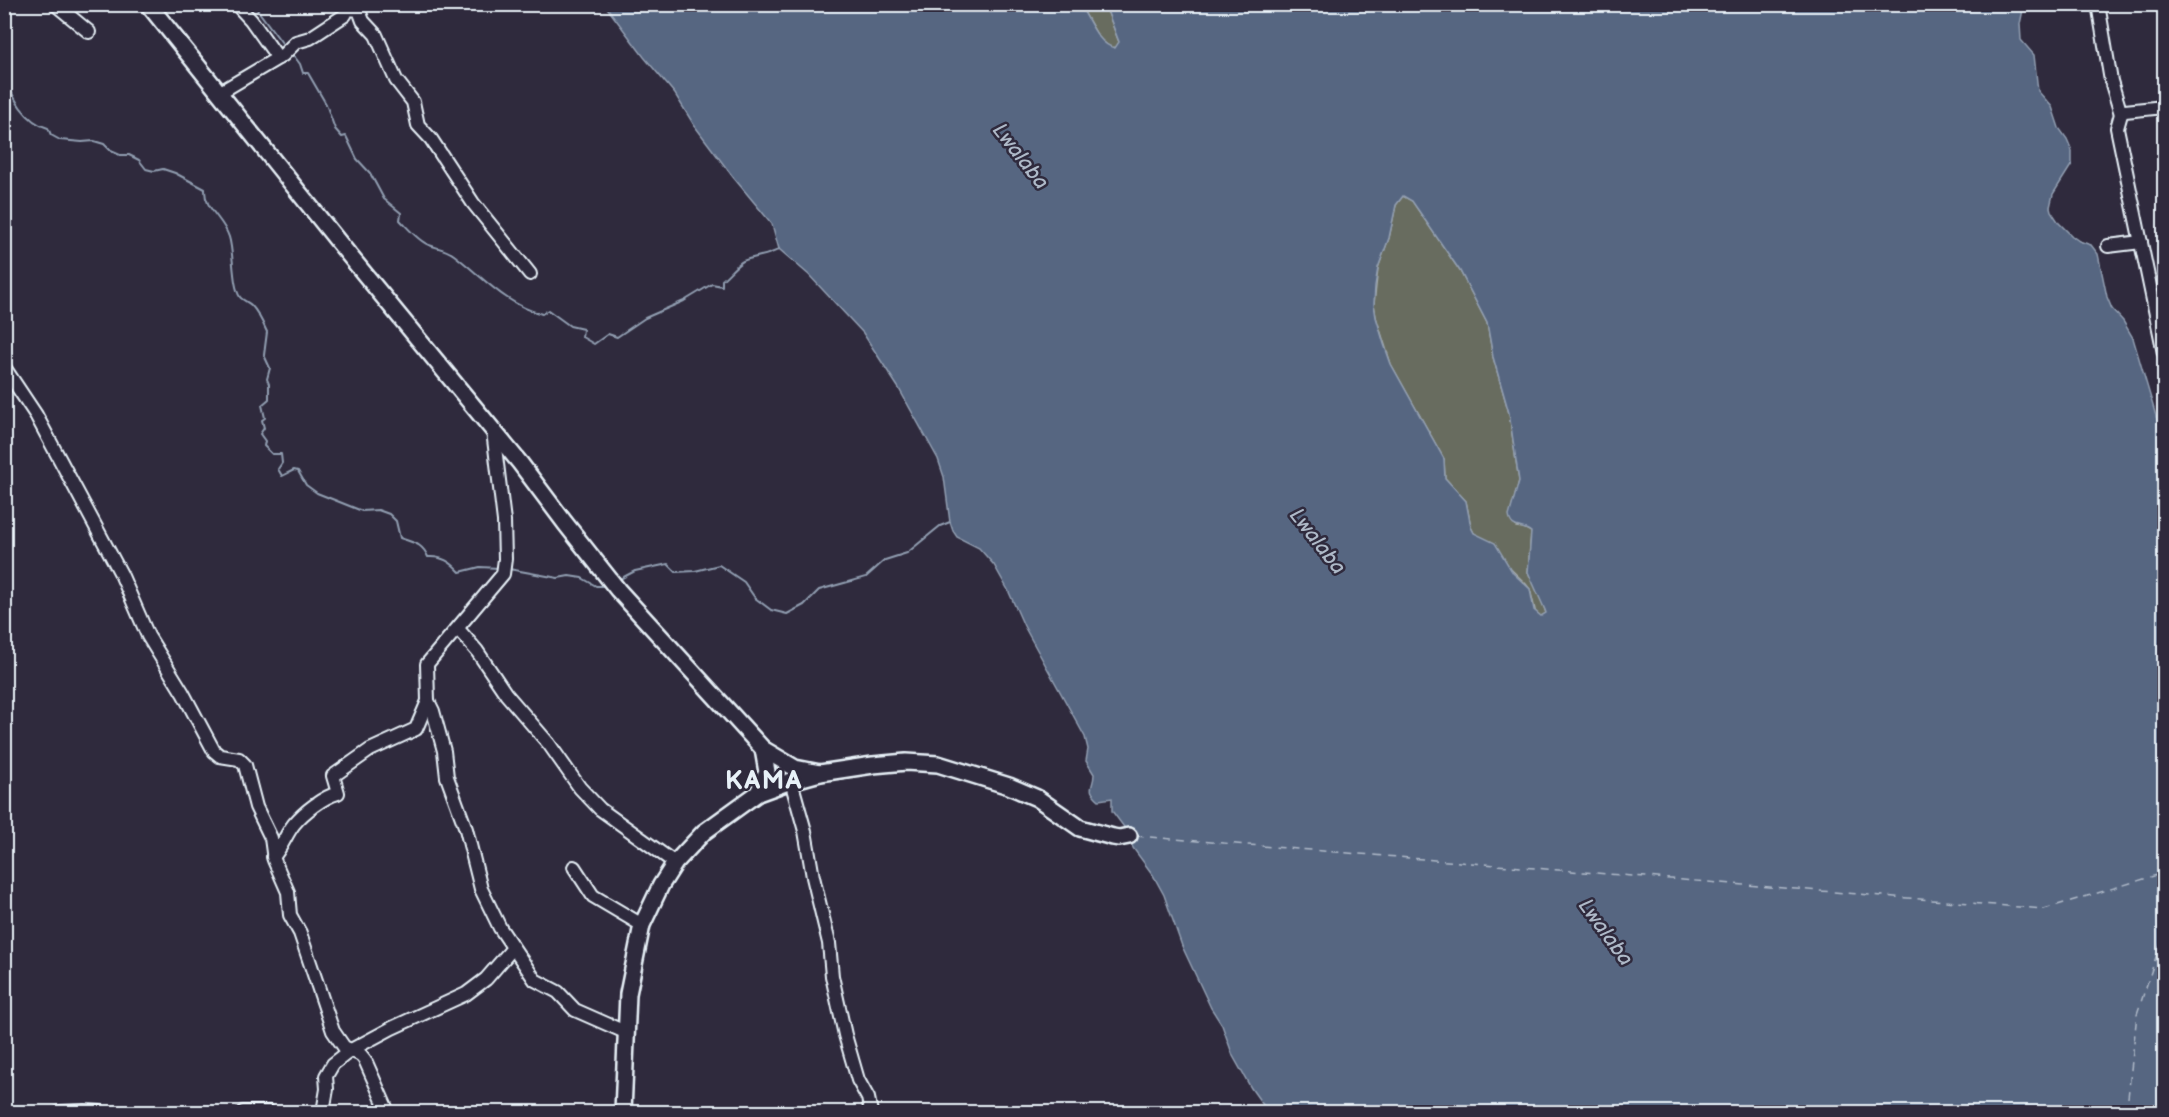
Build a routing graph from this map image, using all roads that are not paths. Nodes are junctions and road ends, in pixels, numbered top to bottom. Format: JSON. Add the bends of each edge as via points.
{"nodes":[{"id":1,"x":55,"y":4,"type":"edge"},
{"id":2,"x":148,"y":4,"type":"edge"},
{"id":3,"x":236,"y":4,"type":"edge"},
{"id":4,"x":2098,"y":4,"type":"edge"},
{"id":5,"x":347,"y":7,"type":"edge"},
{"id":6,"x":89,"y":32,"type":"dead end"},
{"id":7,"x":278,"y":58,"type":"junction"},
{"id":8,"x":219,"y":93,"type":"junction"},
{"id":9,"x":2164,"y":107,"type":"edge"},
{"id":10,"x":2121,"y":114,"type":"junction"},
{"id":11,"x":2141,"y":242,"type":"junction"},
{"id":12,"x":2108,"y":246,"type":"dead end"},
{"id":13,"x":530,"y":274,"type":"dead end"},
{"id":14,"x":2160,"y":310,"type":"edge"},
{"id":15,"x":2164,"y":353,"type":"edge"},
{"id":16,"x":4,"y":367,"type":"edge"},
{"id":17,"x":493,"y":431,"type":"junction"},
{"id":18,"x":458,"y":629,"type":"junction"},
{"id":19,"x":428,"y":701,"type":"junction"},
{"id":20,"x":763,"y":748,"type":"junction"},
{"id":21,"x":820,"y":773,"type":"junction"},
{"id":22,"x":791,"y":781,"type":"junction"},
{"id":23,"x":758,"y":794,"type":"junction"},
{"id":24,"x":1129,"y":836,"type":"dead end"},
{"id":25,"x":273,"y":857,"type":"junction"},
{"id":26,"x":675,"y":863,"type":"junction"},
{"id":27,"x":574,"y":867,"type":"dead end"},
{"id":28,"x":642,"y":925,"type":"junction"},
{"id":29,"x":513,"y":948,"type":"junction"},
{"id":30,"x":625,"y":1032,"type":"junction"},
{"id":31,"x":351,"y":1050,"type":"junction"},
{"id":32,"x":60,"y":1113,"type":"edge"},
{"id":33,"x":100,"y":1113,"type":"edge"},
{"id":34,"x":243,"y":1113,"type":"edge"},
{"id":35,"x":269,"y":1113,"type":"edge"},
{"id":36,"x":323,"y":1113,"type":"edge"},
{"id":37,"x":388,"y":1113,"type":"edge"},
{"id":38,"x":623,"y":1113,"type":"edge"},
{"id":39,"x":871,"y":1113,"type":"edge"}],
"edges":[{"from":1,"to":6,"type":"street"},
{"from":2,"to":8,"type":"main road"},
{"from":3,"to":7,"type":"street"},
{"from":4,"to":10,"type":"street","via":[[2111,81]]},
{"from":5,"to":7,"type":"street","via":[[345,15],[310,38],[296,42]]},
{"from":5,"to":13,"type":"street","via":[[360,11],[396,80],[413,102],[418,125]]},
{"from":7,"to":8,"type":"street"},
{"from":8,"to":17,"type":"main road"},
{"from":9,"to":10,"type":"street"},
{"from":10,"to":11,"type":"street","via":[[2117,128]]},
{"from":11,"to":12,"type":"street"},
{"from":11,"to":14,"type":"street"},
{"from":14,"to":15,"type":"street"},
{"from":16,"to":25,"type":"street","via":[[36,415],[121,574],[148,636],[214,751],[245,765],[256,807],[271,838]]},
{"from":17,"to":18,"type":"street","via":[[504,521],[503,574]]},
{"from":17,"to":20,"type":"main road","via":[[614,585]]},
{"from":18,"to":19,"type":"street","via":[[427,664]]},
{"from":18,"to":26,"type":"street","via":[[580,788],[600,809]]},
{"from":19,"to":25,"type":"street","via":[[416,729],[370,750],[333,776],[338,793],[296,822]]},
{"from":19,"to":29,"type":"street","via":[[481,889]]},
{"from":20,"to":21,"type":"main road","via":[[795,768]]},
{"from":20,"to":23,"type":"main road","via":[[767,772]]},
{"from":21,"to":22,"type":"main road"},
{"from":21,"to":24,"type":"main road","via":[[906,762],[938,764],[1037,798],[1080,828],[1119,838]]},
{"from":22,"to":23,"type":"main road"},
{"from":22,"to":39,"type":"street","via":[[829,943],[845,1035]]},
{"from":23,"to":26,"type":"main road","via":[[704,832]]},
{"from":25,"to":31,"type":"street","via":[[333,1031],[344,1047]]},
{"from":26,"to":28,"type":"main road"},
{"from":27,"to":28,"type":"street","via":[[593,896]]},
{"from":28,"to":30,"type":"main road"},
{"from":29,"to":30,"type":"street","via":[[535,980],[558,992],[575,1010]]},
{"from":29,"to":31,"type":"street","via":[[486,979],[466,994]]},
{"from":30,"to":38,"type":"main road"},
{"from":31,"to":36,"type":"street","via":[[333,1064],[326,1076]]},
{"from":31,"to":37,"type":"street","via":[[365,1060]]},
{"from":32,"to":33,"type":"street"},
{"from":34,"to":35,"type":"street"}]}
